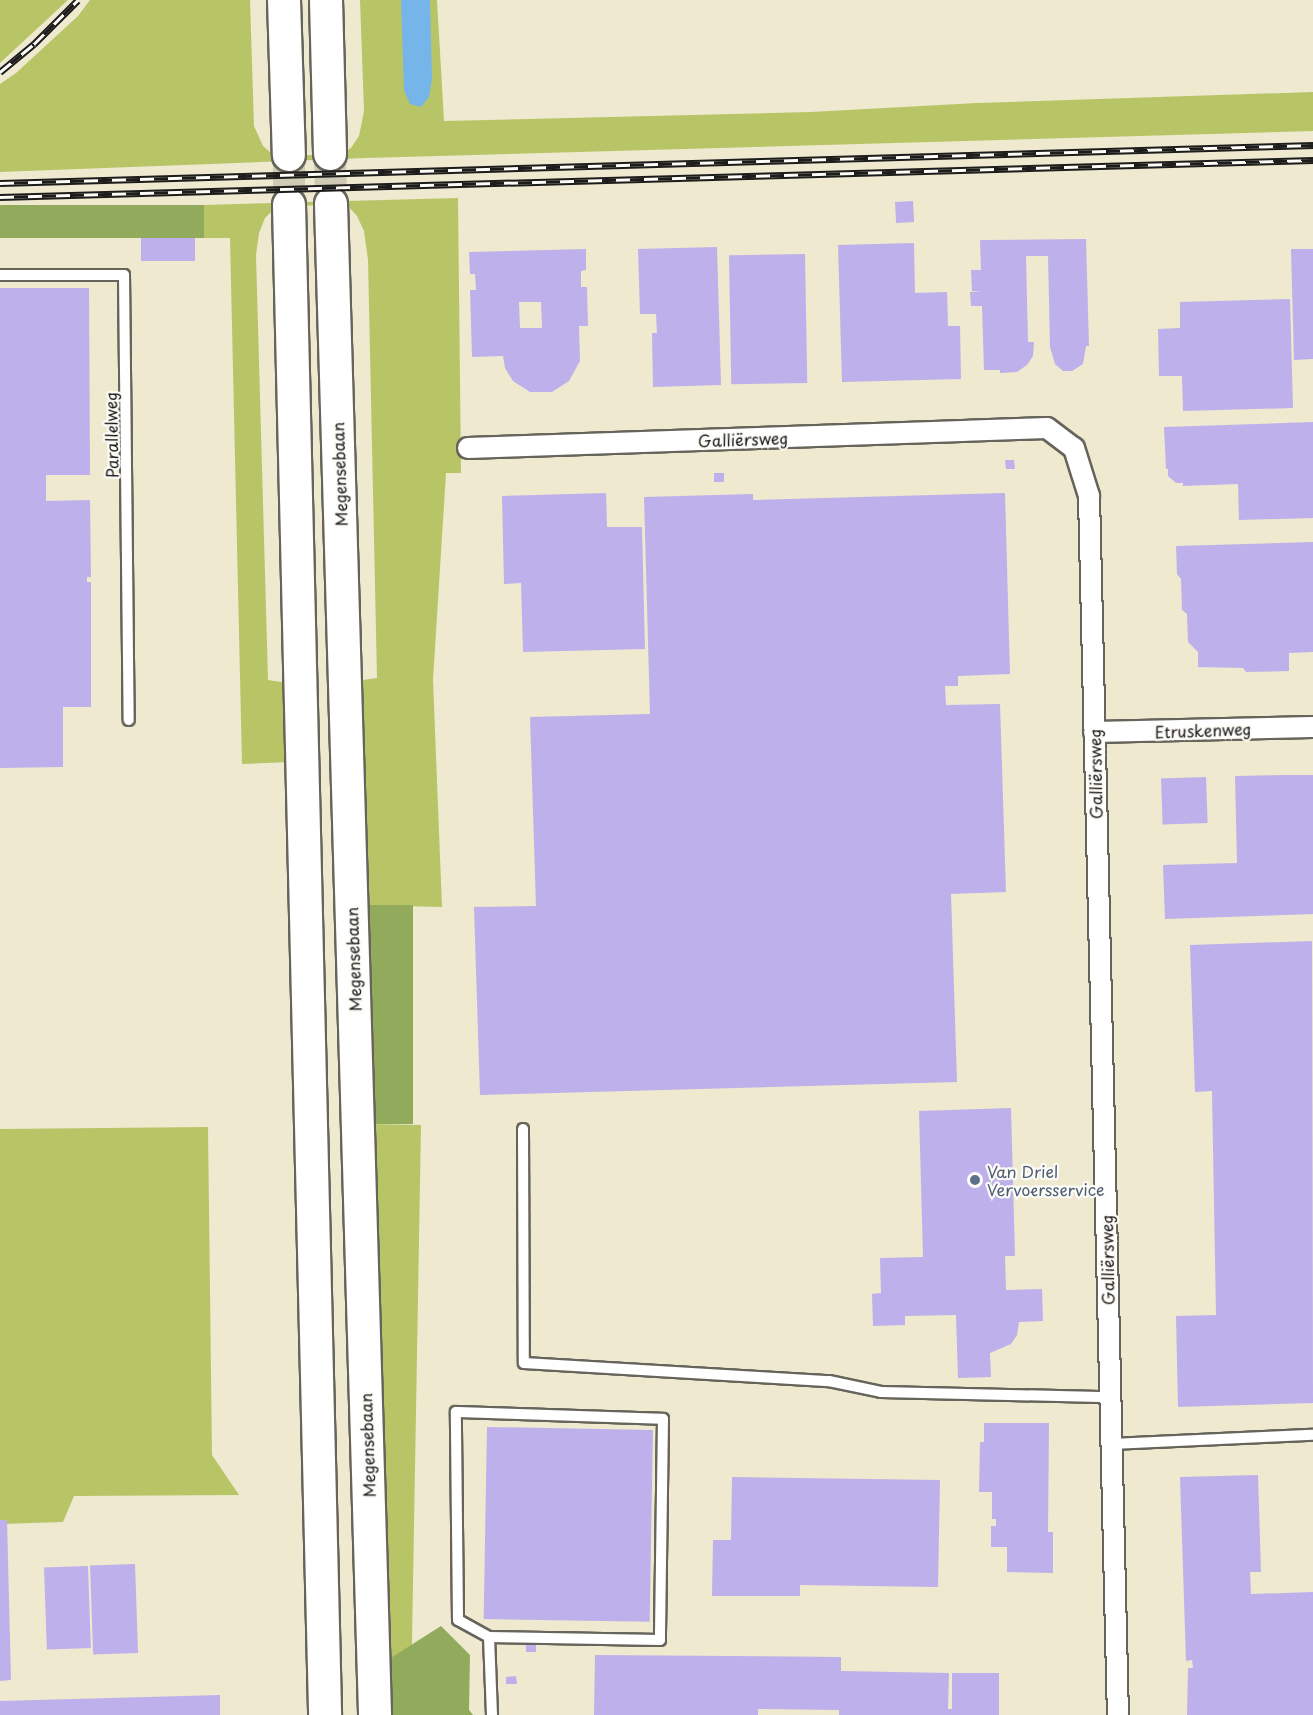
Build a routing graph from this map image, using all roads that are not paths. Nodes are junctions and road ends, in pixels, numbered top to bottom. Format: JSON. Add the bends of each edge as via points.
{"nodes":[{"id":1,"x":284,"y":0,"type":"edge"},
{"id":2,"x":326,"y":0,"type":"edge"},
{"id":3,"x":330,"y":154,"type":"tunnel mouth"},
{"id":4,"x":289,"y":155,"type":"tunnel mouth"},
{"id":5,"x":331,"y":204,"type":"tunnel mouth"},
{"id":6,"x":289,"y":205,"type":"tunnel mouth"},
{"id":7,"x":0,"y":275,"type":"edge"},
{"id":8,"x":468,"y":448,"type":"dead end"},
{"id":9,"x":129,"y":720,"type":"dead end"},
{"id":10,"x":1313,"y":727,"type":"edge"},
{"id":11,"x":1094,"y":732,"type":"junction"},
{"id":12,"x":523,"y":1129,"type":"dead end"},
{"id":13,"x":1110,"y":1397,"type":"junction"},
{"id":14,"x":1313,"y":1435,"type":"edge"},
{"id":15,"x":1111,"y":1444,"type":"junction"},
{"id":16,"x":489,"y":1637,"type":"junction"},
{"id":17,"x":325,"y":1715,"type":"edge"},
{"id":18,"x":375,"y":1715,"type":"edge"},
{"id":19,"x":492,"y":1715,"type":"edge"},
{"id":20,"x":1118,"y":1715,"type":"edge"}],
"edges":[{"from":1,"to":4,"type":"main road"},
{"from":2,"to":3,"type":"main road"},
{"from":5,"to":18,"type":"main road","name":"Megensebaan"},
{"from":6,"to":17,"type":"main road"},
{"from":7,"to":9,"type":"lane","name":"Parallelweg","via":[[124,275]]},
{"from":8,"to":11,"type":"street","name":"Galliërsweg","via":[[1047,428],[1074,448],[1089,496]]},
{"from":10,"to":11,"type":"street","name":"Etruskenweg"},
{"from":11,"to":13,"type":"street","name":"Galliërsweg"},
{"from":12,"to":13,"type":"lane","via":[[524,1363],[829,1381],[881,1392]]},
{"from":13,"to":15,"type":"street","name":"Galliërsweg"},
{"from":14,"to":15,"type":"lane"},
{"from":15,"to":20,"type":"street","name":"Galliërsweg"},
{"from":16,"to":16,"type":"lane","via":[[458,1620],[456,1412],[663,1419],[660,1640]]},
{"from":16,"to":19,"type":"lane"}]}
